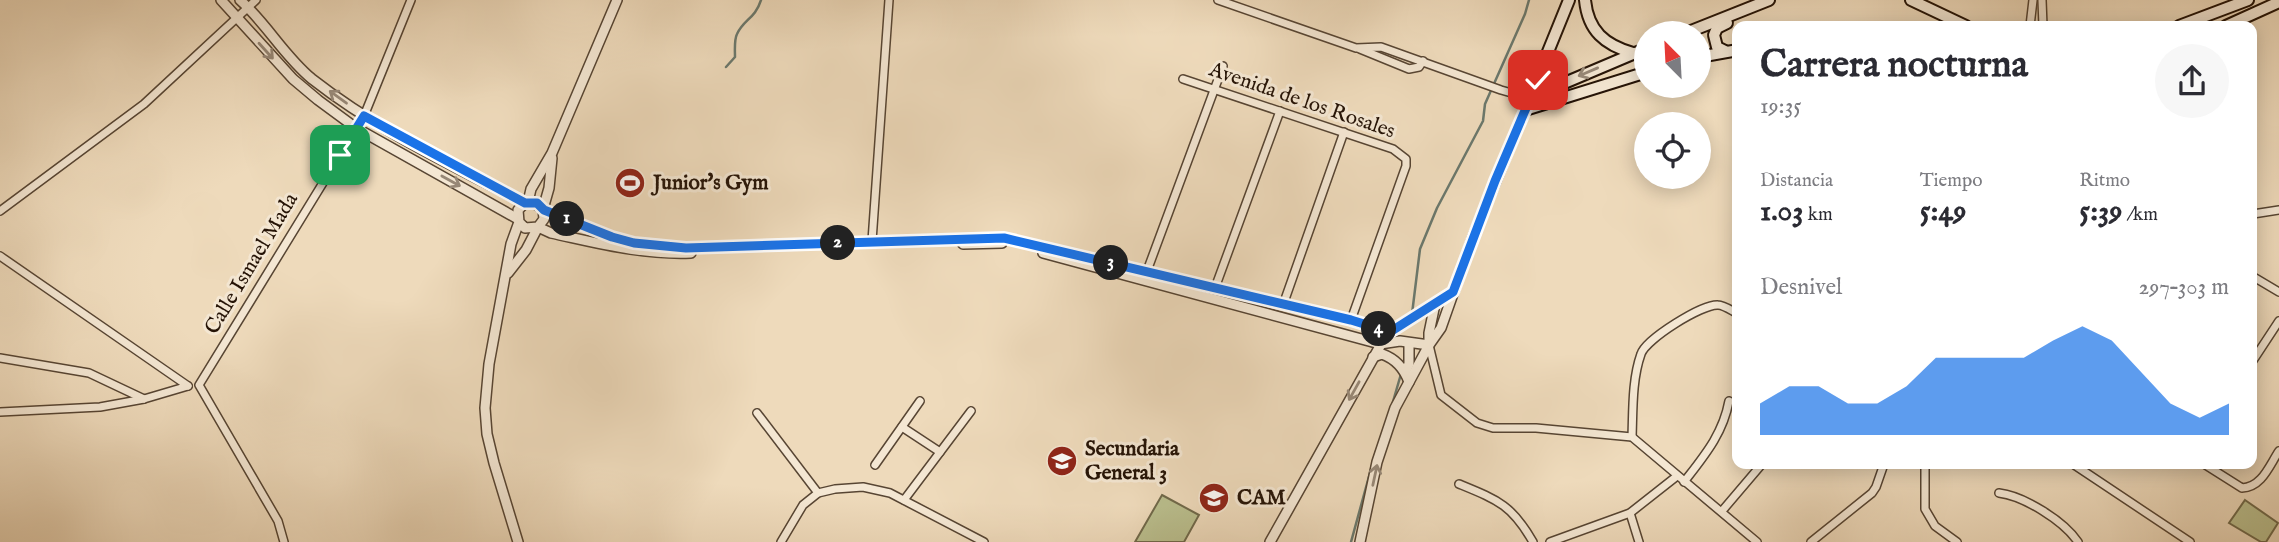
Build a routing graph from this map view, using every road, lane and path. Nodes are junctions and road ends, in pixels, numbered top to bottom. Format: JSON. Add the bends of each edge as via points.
{"nodes":[{"id":1,"x":221,"y":0,"type":"edge"},
{"id":2,"x":240,"y":0,"type":"edge"},
{"id":3,"x":256,"y":0,"type":"edge"},
{"id":4,"x":411,"y":0,"type":"edge"},
{"id":5,"x":617,"y":0,"type":"edge"},
{"id":6,"x":889,"y":0,"type":"edge"},
{"id":7,"x":1218,"y":0,"type":"edge"},
{"id":8,"x":1569,"y":0,"type":"edge"},
{"id":9,"x":1585,"y":0,"type":"edge"},
{"id":10,"x":1769,"y":0,"type":"edge"},
{"id":11,"x":1911,"y":0,"type":"edge"},
{"id":12,"x":2034,"y":0,"type":"edge"},
{"id":13,"x":2042,"y":0,"type":"edge"},
{"id":14,"x":2248,"y":0,"type":"edge"},
{"id":15,"x":2279,"y":2,"type":"edge"},
{"id":16,"x":1752,"y":7,"type":"junction"},
{"id":17,"x":249,"y":8,"type":"junction"},
{"id":18,"x":237,"y":18,"type":"junction"},
{"id":19,"x":1955,"y":21,"type":"edge"},
{"id":20,"x":2031,"y":21,"type":"edge"},
{"id":21,"x":2043,"y":21,"type":"edge"},
{"id":22,"x":2192,"y":21,"type":"edge"},
{"id":23,"x":2237,"y":21,"type":"edge"},
{"id":24,"x":1712,"y":23,"type":"edge"},
{"id":25,"x":1634,"y":48,"type":"edge"},
{"id":26,"x":1732,"y":50,"type":"edge"},
{"id":27,"x":1725,"y":51,"type":"junction"},
{"id":28,"x":1634,"y":53,"type":"edge"},
{"id":29,"x":1712,"y":54,"type":"edge"},
{"id":30,"x":1223,"y":66,"type":"dead end"},
{"id":31,"x":1634,"y":75,"type":"edge"},
{"id":32,"x":1183,"y":79,"type":"dead end"},
{"id":33,"x":1215,"y":89,"type":"junction"},
{"id":34,"x":1529,"y":98,"type":"junction"},
{"id":35,"x":1525,"y":110,"type":"junction"},
{"id":36,"x":1280,"y":111,"type":"junction"},
{"id":37,"x":364,"y":116,"type":"junction"},
{"id":38,"x":356,"y":128,"type":"junction"},
{"id":39,"x":1344,"y":132,"type":"junction"},
{"id":40,"x":552,"y":153,"type":"junction"},
{"id":41,"x":526,"y":202,"type":"junction"},
{"id":42,"x":544,"y":210,"type":"junction"},
{"id":43,"x":2279,"y":210,"type":"edge"},
{"id":44,"x":0,"y":211,"type":"edge"},
{"id":45,"x":2257,"y":213,"type":"edge"},
{"id":46,"x":518,"y":220,"type":"junction"},
{"id":47,"x":538,"y":227,"type":"junction"},
{"id":48,"x":872,"y":242,"type":"junction"},
{"id":49,"x":0,"y":256,"type":"edge"},
{"id":50,"x":1147,"y":271,"type":"junction"},
{"id":51,"x":507,"y":274,"type":"junction"},
{"id":52,"x":2257,"y":279,"type":"edge"},
{"id":53,"x":1215,"y":288,"type":"junction"},
{"id":54,"x":1453,"y":292,"type":"junction"},
{"id":55,"x":2279,"y":292,"type":"edge"},
{"id":56,"x":1436,"y":304,"type":"junction"},
{"id":57,"x":1283,"y":305,"type":"junction"},
{"id":58,"x":1732,"y":311,"type":"edge"},
{"id":59,"x":1351,"y":320,"type":"junction"},
{"id":60,"x":2279,"y":321,"type":"edge"},
{"id":61,"x":1390,"y":332,"type":"junction"},
{"id":62,"x":1405,"y":343,"type":"junction"},
{"id":63,"x":1380,"y":344,"type":"junction"},
{"id":64,"x":1429,"y":345,"type":"junction"},
{"id":65,"x":2257,"y":354,"type":"edge"},
{"id":66,"x":1373,"y":357,"type":"junction"},
{"id":67,"x":0,"y":359,"type":"edge"},
{"id":68,"x":1407,"y":377,"type":"junction"},
{"id":69,"x":200,"y":385,"type":"junction"},
{"id":70,"x":188,"y":386,"type":"junction"},
{"id":71,"x":144,"y":399,"type":"junction"},
{"id":72,"x":920,"y":401,"type":"dead end"},
{"id":73,"x":1729,"y":401,"type":"dead end"},
{"id":74,"x":971,"y":411,"type":"dead end"},
{"id":75,"x":0,"y":412,"type":"edge"},
{"id":76,"x":757,"y":413,"type":"dead end"},
{"id":77,"x":902,"y":427,"type":"junction"},
{"id":78,"x":1632,"y":436,"type":"junction"},
{"id":79,"x":2279,"y":451,"type":"edge"},
{"id":80,"x":940,"y":452,"type":"junction"},
{"id":81,"x":875,"y":466,"type":"dead end"},
{"id":82,"x":1758,"y":469,"type":"edge"},
{"id":83,"x":1882,"y":469,"type":"edge"},
{"id":84,"x":1925,"y":469,"type":"edge"},
{"id":85,"x":2080,"y":469,"type":"edge"},
{"id":86,"x":2212,"y":469,"type":"edge"},
{"id":87,"x":1677,"y":476,"type":"junction"},
{"id":88,"x":1684,"y":482,"type":"junction"},
{"id":89,"x":1459,"y":484,"type":"dead end"},
{"id":90,"x":818,"y":493,"type":"junction"},
{"id":91,"x":1998,"y":493,"type":"dead end"},
{"id":92,"x":904,"y":500,"type":"junction"},
{"id":93,"x":1722,"y":511,"type":"junction"},
{"id":94,"x":1630,"y":513,"type":"junction"},
{"id":95,"x":1364,"y":539,"type":"edge"},
{"id":96,"x":284,"y":542,"type":"edge"},
{"id":97,"x":518,"y":542,"type":"edge"},
{"id":98,"x":781,"y":542,"type":"edge"},
{"id":99,"x":984,"y":542,"type":"edge"},
{"id":100,"x":1270,"y":542,"type":"edge"},
{"id":101,"x":1533,"y":542,"type":"edge"},
{"id":102,"x":1550,"y":542,"type":"edge"},
{"id":103,"x":1639,"y":542,"type":"edge"},
{"id":104,"x":1757,"y":542,"type":"edge"},
{"id":105,"x":1811,"y":542,"type":"edge"},
{"id":106,"x":1957,"y":542,"type":"edge"},
{"id":107,"x":2078,"y":542,"type":"edge"},
{"id":108,"x":2190,"y":542,"type":"edge"}],
"edges":[{"from":1,"to":18,"type":"street"},
{"from":2,"to":17,"type":"street"},
{"from":3,"to":17,"type":"street"},
{"from":4,"to":37,"type":"street","name":"Calle Ismael Mada"},
{"from":5,"to":40,"type":"street"},
{"from":6,"to":48,"type":"street"},
{"from":7,"to":34,"type":"street","via":[[1356,48],[1381,47]]},
{"from":8,"to":34,"type":"main road"},
{"from":9,"to":25,"type":"main road","via":[[1589,22],[1604,42]]},
{"from":10,"to":16,"type":"main road"},
{"from":11,"to":19,"type":"main road"},
{"from":12,"to":20,"type":"street"},
{"from":13,"to":21,"type":"street"},
{"from":14,"to":22,"type":"main road"},
{"from":15,"to":23,"type":"main road"},
{"from":16,"to":24,"type":"main road"},
{"from":16,"to":27,"type":"main road","via":[[1715,31],[1715,43]]},
{"from":17,"to":18,"type":"street"},
{"from":37,"to":17,"type":"street","one_way":true,"via":[[311,78]]},
{"from":18,"to":38,"type":"street","one_way":true,"via":[[293,79]]},
{"from":18,"to":44,"type":"street","via":[[144,104]]},
{"from":26,"to":27,"type":"main road"},
{"from":27,"to":29,"type":"main road"},
{"from":28,"to":34,"type":"main road","one_way":true},
{"from":30,"to":33,"type":"street"},
{"from":31,"to":35,"type":"main road"},
{"from":32,"to":33,"type":"street","name":"Avenida de los Rosales"},
{"from":33,"to":36,"type":"street","name":"Avenida de los Rosales"},
{"from":33,"to":50,"type":"street"},
{"from":34,"to":35,"type":"main road"},
{"from":35,"to":54,"type":"street"},
{"from":36,"to":39,"type":"street","name":"Avenida de los Rosales"},
{"from":36,"to":53,"type":"street"},
{"from":37,"to":38,"type":"street","name":"Calle Ismael Mada"},
{"from":37,"to":41,"type":"street"},
{"from":38,"to":46,"type":"street","one_way":true},
{"from":38,"to":69,"type":"street","name":"Calle Ismael Mada"},
{"from":39,"to":57,"type":"street"},
{"from":39,"to":59,"type":"street","name":"Avenida de los Rosales","via":[[1393,149],[1406,159]]},
{"from":40,"to":41,"type":"street"},
{"from":40,"to":42,"type":"street"},
{"from":41,"to":42,"type":"street","via":[[537,203]]},
{"from":41,"to":46,"type":"street","via":[[519,209]]},
{"from":42,"to":47,"type":"street"},
{"from":42,"to":48,"type":"street","via":[[634,243],[686,248]]},
{"from":43,"to":45,"type":"street"},
{"from":46,"to":47,"type":"street","via":[[525,228]]},
{"from":46,"to":51,"type":"street"},
{"from":47,"to":51,"type":"street"},
{"from":47,"to":63,"type":"street","via":[[633,251],[664,254],[1003,243]]},
{"from":48,"to":50,"type":"street","via":[[1004,238]]},
{"from":49,"to":70,"type":"street"},
{"from":50,"to":53,"type":"street"},
{"from":51,"to":97,"type":"street","via":[[485,408],[494,463]]},
{"from":52,"to":55,"type":"street"},
{"from":53,"to":57,"type":"street"},
{"from":54,"to":56,"type":"street"},
{"from":54,"to":64,"type":"street","via":[[1441,328]]},
{"from":56,"to":61,"type":"street"},
{"from":56,"to":64,"type":"street"},
{"from":57,"to":59,"type":"street"},
{"from":58,"to":78,"type":"street","via":[[1720,305],[1703,307],[1651,340],[1641,353]]},
{"from":59,"to":61,"type":"street"},
{"from":60,"to":65,"type":"street"},
{"from":61,"to":62,"type":"street"},
{"from":61,"to":63,"type":"street"},
{"from":62,"to":63,"type":"street"},
{"from":62,"to":64,"type":"street"},
{"from":62,"to":68,"type":"street"},
{"from":63,"to":66,"type":"street"},
{"from":64,"to":68,"type":"street"},
{"from":64,"to":78,"type":"street","via":[[1441,395],[1483,427]]},
{"from":66,"to":68,"type":"street","via":[[1387,356]]},
{"from":66,"to":100,"type":"street","one_way":true},
{"from":67,"to":71,"type":"street","via":[[89,373]]},
{"from":95,"to":68,"type":"street","one_way":true,"via":[[1385,436]]},
{"from":69,"to":70,"type":"street"},
{"from":69,"to":96,"type":"street","via":[[278,522]]},
{"from":70,"to":71,"type":"street"},
{"from":71,"to":75,"type":"street","via":[[87,408]]},
{"from":72,"to":77,"type":"street"},
{"from":73,"to":88,"type":"street","via":[[1715,441]]},
{"from":74,"to":80,"type":"street"},
{"from":76,"to":90,"type":"street"},
{"from":77,"to":80,"type":"street"},
{"from":77,"to":81,"type":"street"},
{"from":78,"to":87,"type":"street"},
{"from":79,"to":86,"type":"street","via":[[2259,483],[2249,488]]},
{"from":80,"to":92,"type":"street"},
{"from":82,"to":93,"type":"street"},
{"from":83,"to":105,"type":"street","via":[[1872,493]]},
{"from":84,"to":106,"type":"street","via":[[1925,509],[1935,526]]},
{"from":85,"to":108,"type":"street"},
{"from":87,"to":88,"type":"street"},
{"from":87,"to":94,"type":"street"},
{"from":88,"to":93,"type":"street"},
{"from":89,"to":101,"type":"street","via":[[1507,507]]},
{"from":90,"to":92,"type":"street","via":[[863,487]]},
{"from":90,"to":98,"type":"street","via":[[803,505]]},
{"from":91,"to":107,"type":"street","via":[[2024,501],[2069,530]]},
{"from":92,"to":99,"type":"street"},
{"from":93,"to":104,"type":"street"},
{"from":94,"to":102,"type":"street"},
{"from":94,"to":103,"type":"street"}]}
